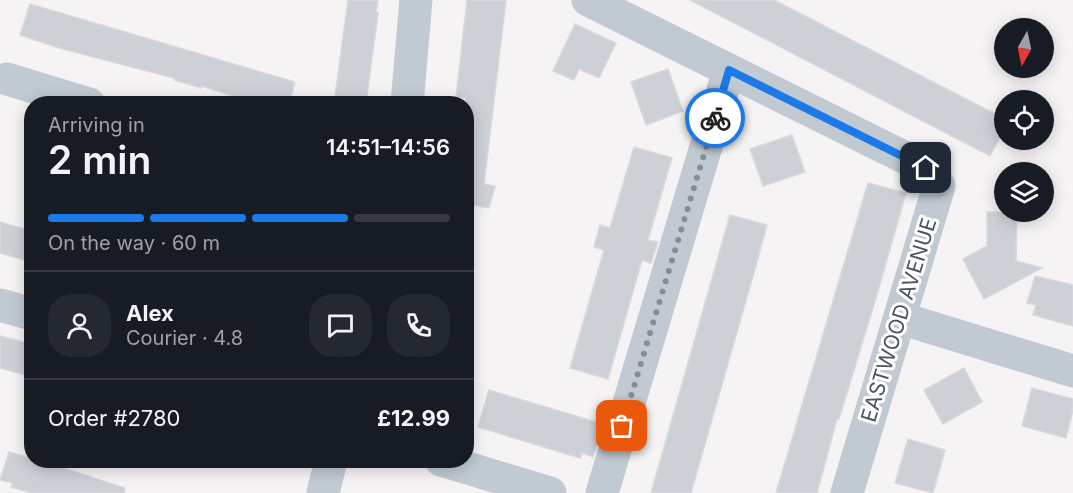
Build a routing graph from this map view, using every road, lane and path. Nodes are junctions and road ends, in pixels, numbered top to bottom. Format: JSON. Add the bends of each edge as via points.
{"nodes":[{"id":1,"x":416,"y":0,"type":"edge"},
{"id":2,"x":600,"y":2,"type":"edge"},
{"id":3,"x":729,"y":70,"type":"junction"},
{"id":4,"x":7,"y":79,"type":"dead end"},
{"id":5,"x":63,"y":96,"type":"edge"},
{"id":6,"x":408,"y":96,"type":"edge"},
{"id":7,"x":0,"y":304,"type":"edge"},
{"id":8,"x":24,"y":312,"type":"edge"},
{"id":9,"x":900,"y":318,"type":"junction"},
{"id":10,"x":1073,"y":371,"type":"edge"},
{"id":11,"x":329,"y":468,"type":"edge"},
{"id":12,"x":467,"y":468,"type":"edge"},
{"id":13,"x":323,"y":493,"type":"edge"},
{"id":14,"x":550,"y":493,"type":"edge"},
{"id":15,"x":602,"y":493,"type":"edge"},
{"id":16,"x":848,"y":493,"type":"edge"}],
"edges":[{"from":1,"to":6,"type":"street"},
{"from":2,"to":3,"type":"street","name":"EASTWOOD AVENUE"},
{"from":3,"to":9,"type":"street","name":"EASTWOOD AVENUE","via":[[926,168],[939,186]]},
{"from":3,"to":15,"type":"street"},
{"from":4,"to":5,"type":"street"},
{"from":7,"to":8,"type":"street"},
{"from":9,"to":10,"type":"street"},
{"from":9,"to":16,"type":"street","name":"EASTWOOD AVENUE"},
{"from":11,"to":13,"type":"street"},
{"from":12,"to":14,"type":"street"}]}
